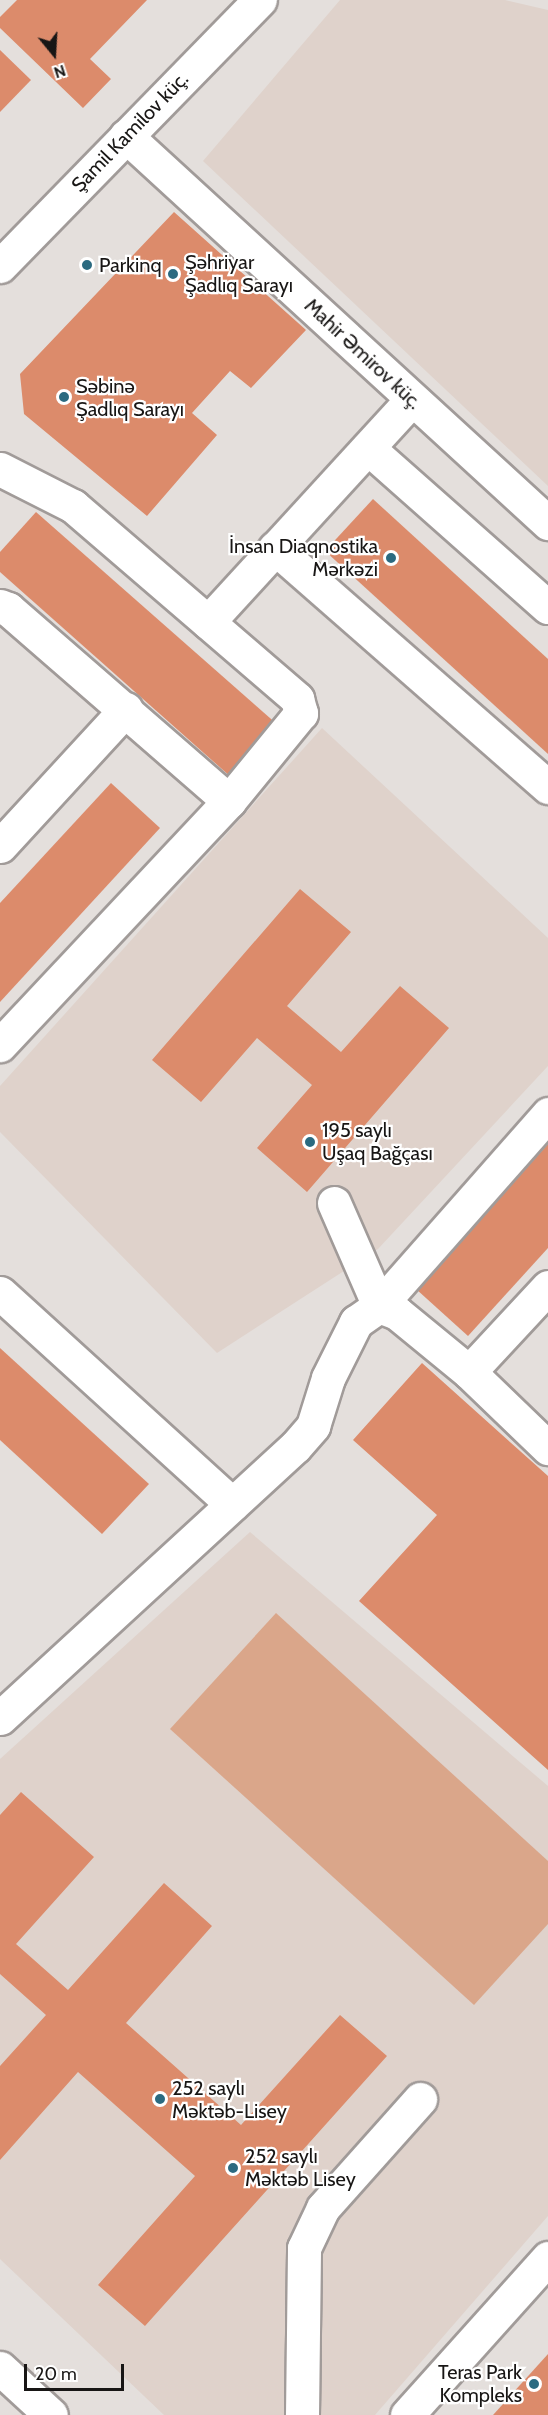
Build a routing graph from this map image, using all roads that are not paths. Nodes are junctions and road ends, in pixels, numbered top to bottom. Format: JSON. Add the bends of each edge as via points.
{"nodes":[{"id":1,"x":260,"y":0,"type":"edge"},
{"id":2,"x":126,"y":136,"type":"junction"},
{"id":3,"x":0,"y":266,"type":"edge"},
{"id":4,"x":412,"y":399,"type":"junction"},
{"id":5,"x":368,"y":448,"type":"junction"},
{"id":6,"x":0,"y":469,"type":"edge"},
{"id":7,"x":548,"y":523,"type":"edge"},
{"id":8,"x":275,"y":548,"type":"junction"},
{"id":9,"x":0,"y":606,"type":"edge"},
{"id":10,"x":548,"y":607,"type":"edge"},
{"id":11,"x":208,"y":622,"type":"junction"},
{"id":12,"x":126,"y":709,"type":"junction"},
{"id":13,"x":548,"y":787,"type":"edge"},
{"id":14,"x":229,"y":801,"type":"junction"},
{"id":15,"x":0,"y":846,"type":"edge"},
{"id":16,"x":0,"y":1045,"type":"edge"},
{"id":17,"x":548,"y":1114,"type":"edge"},
{"id":18,"x":334,"y":1203,"type":"dead end"},
{"id":19,"x":548,"y":1287,"type":"edge"},
{"id":20,"x":0,"y":1293,"type":"edge"},
{"id":21,"x":379,"y":1306,"type":"junction"},
{"id":22,"x":469,"y":1372,"type":"junction"},
{"id":23,"x":548,"y":1448,"type":"edge"},
{"id":24,"x":232,"y":1504,"type":"junction"},
{"id":25,"x":0,"y":1718,"type":"edge"},
{"id":26,"x":420,"y":2099,"type":"dead end"},
{"id":27,"x":548,"y":2258,"type":"edge"},
{"id":28,"x":0,"y":2368,"type":"edge"},
{"id":29,"x":51,"y":2415,"type":"edge"},
{"id":30,"x":302,"y":2415,"type":"edge"},
{"id":31,"x":407,"y":2415,"type":"edge"}],
"edges":[{"from":1,"to":2,"type":"street","name":"Şamil Kamilov küç."},
{"from":2,"to":3,"type":"street","name":"Şamil Kamilov küç."},
{"from":2,"to":4,"type":"street","name":"Mahir Əmirov küç."},
{"from":4,"to":5,"type":"street"},
{"from":4,"to":7,"type":"street","name":"Mahir Əmirov küç."},
{"from":5,"to":8,"type":"street"},
{"from":5,"to":10,"type":"street"},
{"from":6,"to":11,"type":"street","via":[[73,506]]},
{"from":8,"to":11,"type":"street"},
{"from":8,"to":13,"type":"street"},
{"from":9,"to":12,"type":"street"},
{"from":11,"to":14,"type":"street","via":[[297,699],[301,713]]},
{"from":12,"to":14,"type":"street"},
{"from":12,"to":15,"type":"street"},
{"from":14,"to":16,"type":"street"},
{"from":17,"to":21,"type":"street"},
{"from":18,"to":21,"type":"street"},
{"from":19,"to":22,"type":"street"},
{"from":20,"to":24,"type":"street"},
{"from":21,"to":22,"type":"street","via":[[397,1313]]},
{"from":21,"to":24,"type":"street","via":[[356,1322],[347,1336],[313,1426]]},
{"from":22,"to":23,"type":"street"},
{"from":24,"to":25,"type":"street"},
{"from":26,"to":30,"type":"street","via":[[323,2208],[304,2248]]},
{"from":27,"to":31,"type":"street"},
{"from":28,"to":29,"type":"street"}]}
